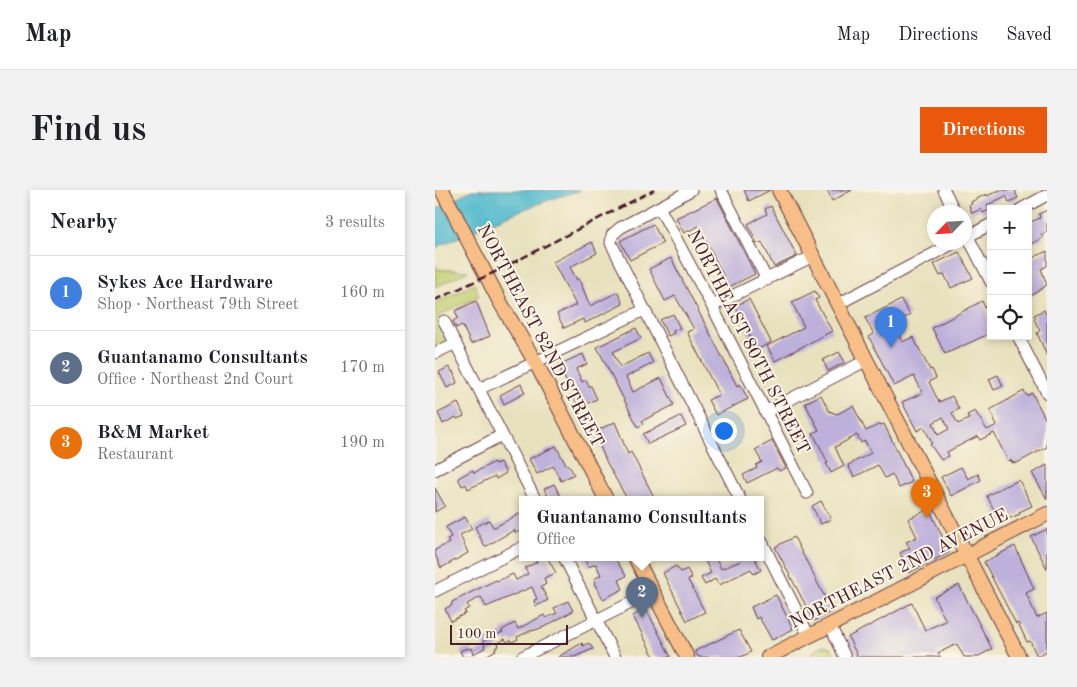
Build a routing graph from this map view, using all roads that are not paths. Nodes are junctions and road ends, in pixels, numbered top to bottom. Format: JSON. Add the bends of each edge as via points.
{"nodes":[{"id":1,"x":691,"y":190,"type":"edge"},
{"id":2,"x":721,"y":190,"type":"edge"},
{"id":3,"x":779,"y":190,"type":"edge"},
{"id":4,"x":944,"y":190,"type":"edge"},
{"id":5,"x":445,"y":195,"type":"edge"},
{"id":6,"x":1047,"y":195,"type":"edge"},
{"id":7,"x":952,"y":205,"type":"edge"},
{"id":8,"x":1028,"y":205,"type":"edge"},
{"id":9,"x":659,"y":207,"type":"junction"},
{"id":10,"x":987,"y":226,"type":"edge"},
{"id":11,"x":972,"y":232,"type":"edge"},
{"id":12,"x":972,"y":248,"type":"edge"},
{"id":13,"x":941,"y":250,"type":"edge"},
{"id":14,"x":813,"y":256,"type":"junction"},
{"id":15,"x":987,"y":275,"type":"edge"},
{"id":16,"x":767,"y":280,"type":"junction"},
{"id":17,"x":838,"y":304,"type":"junction"},
{"id":18,"x":712,"y":306,"type":"junction"},
{"id":19,"x":644,"y":310,"type":"junction"},
{"id":20,"x":444,"y":321,"type":"dead end"},
{"id":21,"x":1020,"y":340,"type":"edge"},
{"id":22,"x":456,"y":343,"type":"junction"},
{"id":23,"x":435,"y":353,"type":"edge"},
{"id":24,"x":867,"y":360,"type":"junction"},
{"id":25,"x":535,"y":363,"type":"junction"},
{"id":26,"x":479,"y":389,"type":"junction"},
{"id":27,"x":1047,"y":393,"type":"edge"},
{"id":28,"x":765,"y":412,"type":"junction"},
{"id":29,"x":502,"y":435,"type":"junction"},
{"id":30,"x":435,"y":470,"type":"edge"},
{"id":31,"x":807,"y":493,"type":"dead end"},
{"id":32,"x":533,"y":496,"type":"edge"},
{"id":33,"x":604,"y":496,"type":"edge"},
{"id":34,"x":738,"y":496,"type":"edge"},
{"id":35,"x":1047,"y":514,"type":"edge"},
{"id":36,"x":764,"y":546,"type":"edge"},
{"id":37,"x":519,"y":549,"type":"edge"},
{"id":38,"x":967,"y":556,"type":"junction"},
{"id":39,"x":566,"y":561,"type":"edge"},
{"id":40,"x":637,"y":561,"type":"edge"},
{"id":41,"x":435,"y":592,"type":"edge"},
{"id":42,"x":653,"y":592,"type":"junction"},
{"id":43,"x":596,"y":620,"type":"junction"},
{"id":44,"x":830,"y":626,"type":"junction"},
{"id":45,"x":809,"y":636,"type":"junction"},
{"id":46,"x":522,"y":657,"type":"edge"},
{"id":47,"x":615,"y":657,"type":"edge"},
{"id":48,"x":687,"y":657,"type":"edge"},
{"id":49,"x":768,"y":657,"type":"edge"},
{"id":50,"x":845,"y":657,"type":"edge"},
{"id":51,"x":1019,"y":657,"type":"edge"}],
"edges":[{"from":1,"to":9,"type":"street"},
{"from":2,"to":16,"type":"street"},
{"from":3,"to":14,"type":"main road"},
{"from":4,"to":7,"type":"street"},
{"from":5,"to":25,"type":"main road","name":"NORTHEAST 82ND STREET"},
{"from":6,"to":8,"type":"street"},
{"from":9,"to":18,"type":"street","name":"NORTHEAST 80TH STREET"},
{"from":9,"to":19,"type":"street","via":[[620,228],[611,238]]},
{"from":10,"to":11,"type":"street"},
{"from":12,"to":15,"type":"street"},
{"from":13,"to":17,"type":"street"},
{"from":14,"to":16,"type":"street"},
{"from":14,"to":17,"type":"main road"},
{"from":16,"to":18,"type":"street"},
{"from":17,"to":24,"type":"main road"},
{"from":18,"to":28,"type":"street","name":"NORTHEAST 80TH STREET"},
{"from":19,"to":25,"type":"street"},
{"from":19,"to":34,"type":"street"},
{"from":20,"to":22,"type":"street"},
{"from":21,"to":27,"type":"street"},
{"from":22,"to":23,"type":"street"},
{"from":22,"to":26,"type":"street"},
{"from":24,"to":28,"type":"street"},
{"from":24,"to":38,"type":"main road"},
{"from":25,"to":26,"type":"street"},
{"from":25,"to":33,"type":"main road","name":"NORTHEAST 82ND STREET"},
{"from":26,"to":29,"type":"street"},
{"from":28,"to":31,"type":"street","name":"NORTHEAST 80TH STREET"},
{"from":29,"to":30,"type":"street"},
{"from":29,"to":32,"type":"street"},
{"from":35,"to":38,"type":"main road","name":"NORTHEAST 2ND AVENUE"},
{"from":36,"to":45,"type":"street"},
{"from":37,"to":41,"type":"street"},
{"from":38,"to":44,"type":"main road","name":"NORTHEAST 2ND AVENUE"},
{"from":38,"to":51,"type":"main road"},
{"from":39,"to":43,"type":"street"},
{"from":40,"to":42,"type":"main road"},
{"from":42,"to":43,"type":"street"},
{"from":42,"to":48,"type":"main road"},
{"from":43,"to":46,"type":"street"},
{"from":43,"to":47,"type":"street"},
{"from":44,"to":45,"type":"main road","name":"NORTHEAST 2ND AVENUE"},
{"from":44,"to":50,"type":"street"},
{"from":45,"to":49,"type":"main road","name":"NORTHEAST 2ND AVENUE"}]}
